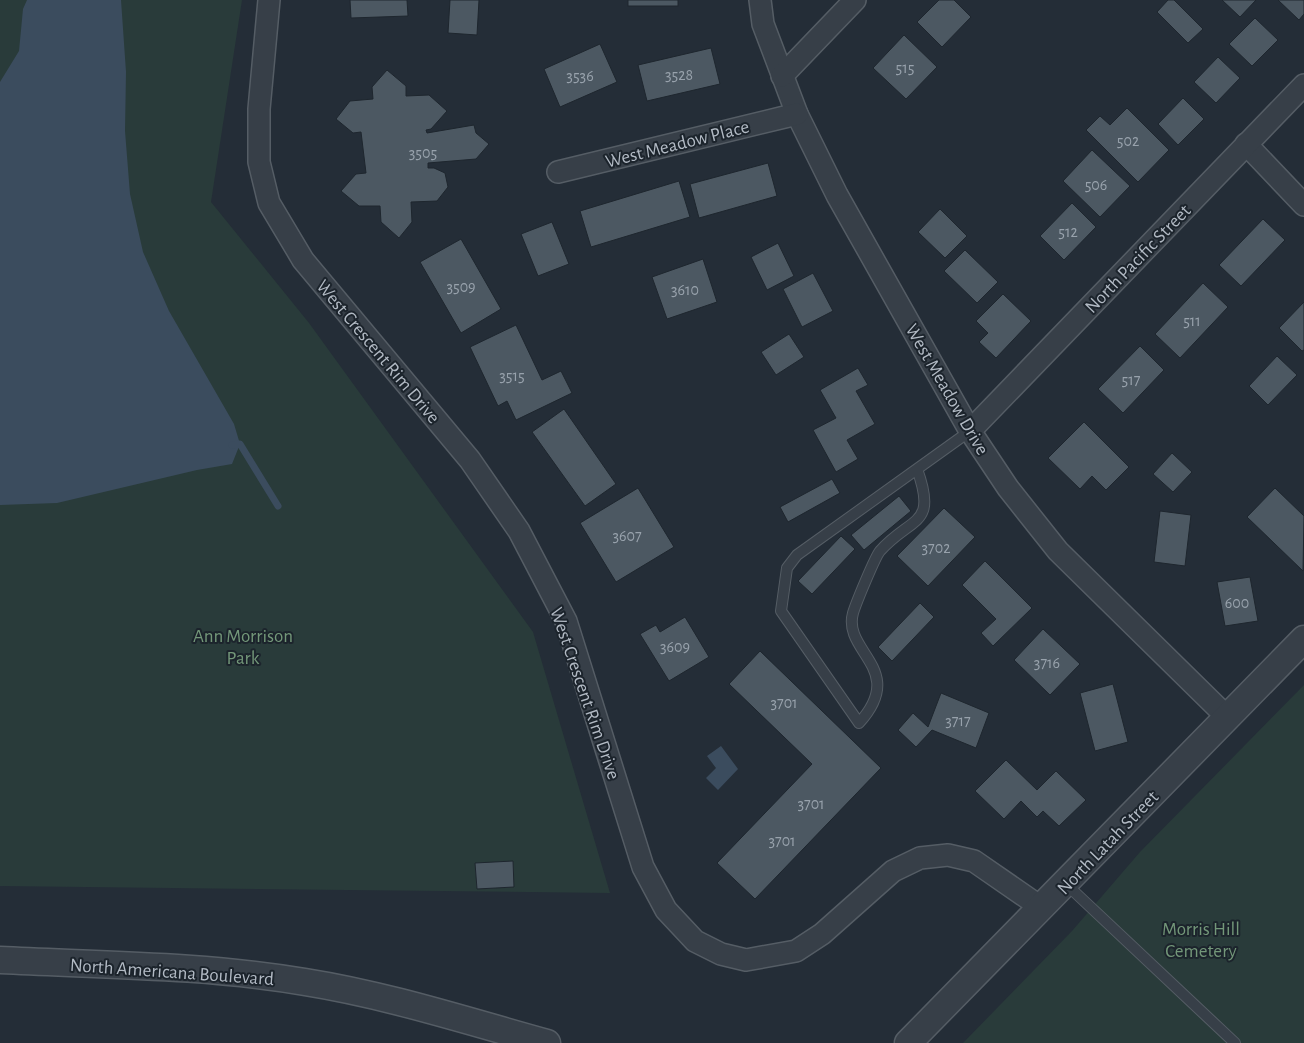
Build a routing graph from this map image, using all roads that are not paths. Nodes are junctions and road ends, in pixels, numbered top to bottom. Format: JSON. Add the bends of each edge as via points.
{"nodes":[{"id":1,"x":269,"y":0,"type":"edge"},
{"id":2,"x":760,"y":0,"type":"edge"},
{"id":3,"x":855,"y":0,"type":"edge"},
{"id":4,"x":782,"y":76,"type":"junction"},
{"id":5,"x":1304,"y":85,"type":"edge"},
{"id":6,"x":797,"y":114,"type":"junction"},
{"id":7,"x":1246,"y":144,"type":"junction"},
{"id":8,"x":558,"y":172,"type":"dead end"},
{"id":9,"x":1304,"y":205,"type":"edge"},
{"id":10,"x":970,"y":431,"type":"junction"},
{"id":11,"x":917,"y":469,"type":"junction"},
{"id":12,"x":1304,"y":639,"type":"edge"},
{"id":13,"x":1227,"y":717,"type":"junction"},
{"id":14,"x":1066,"y":884,"type":"junction"},
{"id":15,"x":1042,"y":908,"type":"junction"},
{"id":16,"x":0,"y":960,"type":"edge"},
{"id":17,"x":547,"y":1043,"type":"edge"},
{"id":18,"x":908,"y":1043,"type":"edge"},
{"id":19,"x":1235,"y":1043,"type":"edge"}],
"edges":[{"from":1,"to":15,"type":"street","name":"West Crescent Rim Drive","via":[[259,109],[259,162],[269,203],[302,260],[470,460],[518,531],[566,621],[643,868],[666,910],[695,941],[721,954],[746,960],[796,951],[822,934],[893,871],[920,858],[948,855],[974,861]]},
{"from":2,"to":4,"type":"street","name":"West Meadow Drive","via":[[763,24]]},
{"from":3,"to":4,"type":"street"},
{"from":4,"to":6,"type":"street","name":"West Meadow Drive"},
{"from":5,"to":7,"type":"street","name":"North Pacific Street"},
{"from":6,"to":8,"type":"street","name":"West Meadow Place"},
{"from":6,"to":10,"type":"street","name":"West Meadow Drive","via":[[842,203]]},
{"from":7,"to":9,"type":"street"},
{"from":7,"to":10,"type":"street","name":"North Pacific Street"},
{"from":10,"to":11,"type":"lane"},
{"from":10,"to":13,"type":"street","name":"West Meadow Drive","via":[[1008,488],[1058,551]]},
{"from":11,"to":11,"type":"lane","via":[[797,555],[787,568],[781,611],[859,723],[873,707],[878,683],[853,630],[852,614],[878,554],[925,509],[924,488]]},
{"from":12,"to":13,"type":"street","name":"North Latah Street"},
{"from":13,"to":14,"type":"street","name":"North Latah Street"},
{"from":14,"to":15,"type":"street","name":"North Latah Street"},
{"from":14,"to":19,"type":"lane"},
{"from":15,"to":18,"type":"street","name":"North Latah Street"},
{"from":16,"to":17,"type":"street","name":"North Americana Boulevard","via":[[224,971],[306,982],[404,1004]]}]}
